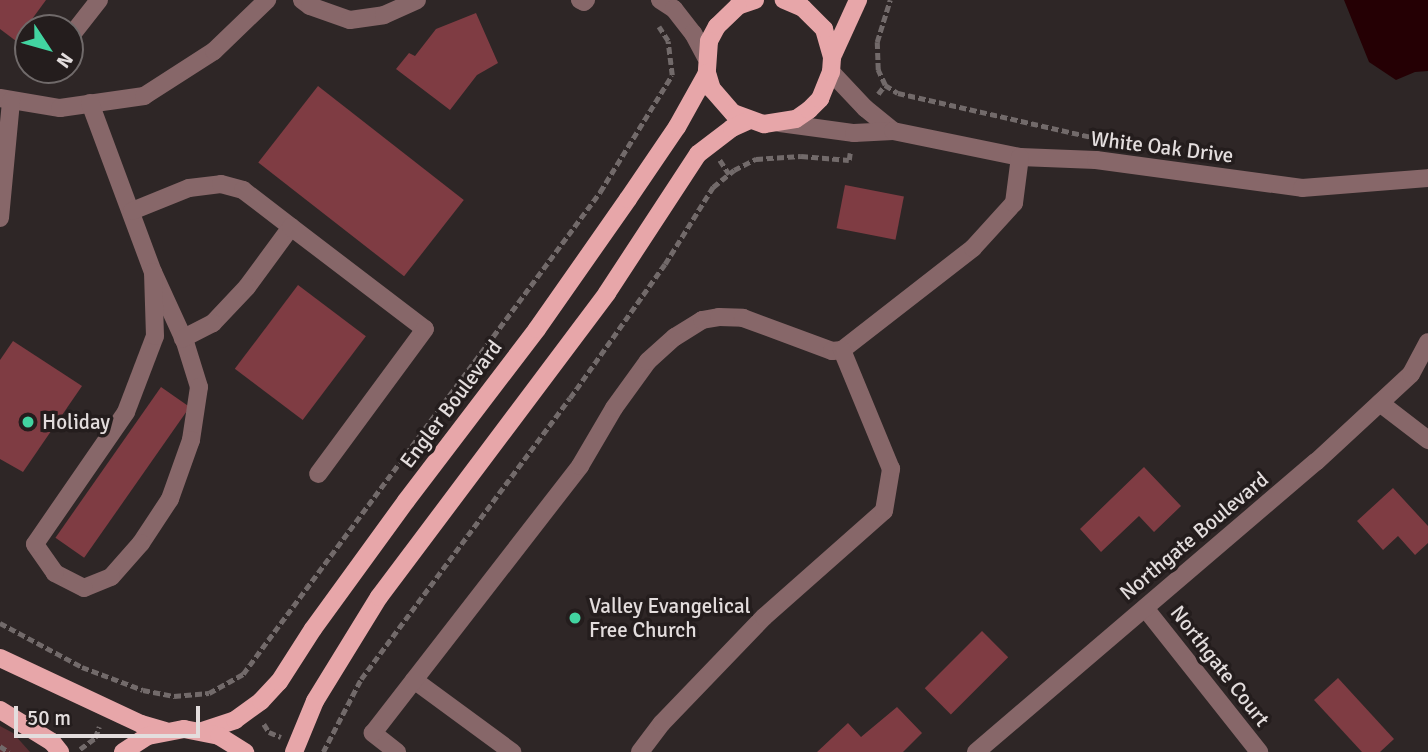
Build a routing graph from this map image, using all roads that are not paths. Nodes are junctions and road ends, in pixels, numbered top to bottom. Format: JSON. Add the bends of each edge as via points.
{"nodes":[{"id":1,"x":99,"y":0,"type":"edge"},
{"id":2,"x":267,"y":0,"type":"edge"},
{"id":3,"x":302,"y":0,"type":"edge"},
{"id":4,"x":417,"y":0,"type":"edge"},
{"id":5,"x":580,"y":0,"type":"edge"},
{"id":6,"x":586,"y":0,"type":"edge"},
{"id":7,"x":751,"y":0,"type":"edge"},
{"id":8,"x":784,"y":0,"type":"edge"},
{"id":9,"x":858,"y":0,"type":"edge"},
{"id":10,"x":667,"y":5,"type":"edge"},
{"id":11,"x":84,"y":19,"type":"edge"},
{"id":12,"x":832,"y":64,"type":"junction"},
{"id":13,"x":707,"y":65,"type":"junction"},
{"id":14,"x":6,"y":99,"type":"edge"},
{"id":15,"x":90,"y":103,"type":"junction"},
{"id":16,"x":748,"y":121,"type":"junction"},
{"id":17,"x":780,"y":124,"type":"junction"},
{"id":18,"x":893,"y":131,"type":"junction"},
{"id":19,"x":1020,"y":158,"type":"junction"},
{"id":20,"x":1428,"y":178,"type":"edge"},
{"id":21,"x":1,"y":196,"type":"edge"},
{"id":22,"x":132,"y":211,"type":"junction"},
{"id":23,"x":0,"y":218,"type":"edge"},
{"id":24,"x":291,"y":227,"type":"junction"},
{"id":25,"x":153,"y":272,"type":"junction"},
{"id":26,"x":183,"y":338,"type":"junction"},
{"id":27,"x":1428,"y":342,"type":"edge"},
{"id":28,"x":842,"y":350,"type":"junction"},
{"id":29,"x":1380,"y":403,"type":"junction"},
{"id":30,"x":1428,"y":440,"type":"edge"},
{"id":31,"x":318,"y":474,"type":"dead end"},
{"id":32,"x":1145,"y":608,"type":"junction"},
{"id":33,"x":0,"y":658,"type":"edge"},
{"id":34,"x":414,"y":680,"type":"junction"},
{"id":35,"x":0,"y":710,"type":"edge"},
{"id":36,"x":165,"y":731,"type":"junction"},
{"id":37,"x":202,"y":731,"type":"junction"},
{"id":38,"x":60,"y":752,"type":"edge"},
{"id":39,"x":123,"y":752,"type":"edge"},
{"id":40,"x":245,"y":752,"type":"edge"},
{"id":41,"x":294,"y":752,"type":"edge"},
{"id":42,"x":397,"y":752,"type":"edge"},
{"id":43,"x":512,"y":752,"type":"edge"},
{"id":44,"x":640,"y":752,"type":"edge"},
{"id":45,"x":976,"y":752,"type":"edge"},
{"id":46,"x":1259,"y":752,"type":"edge"}],
"edges":[{"from":1,"to":11,"type":"street"},
{"from":2,"to":15,"type":"street","via":[[214,51],[144,96]]},
{"from":3,"to":4,"type":"street","via":[[351,20],[384,15]]},
{"from":5,"to":6,"type":"street"},
{"from":7,"to":13,"type":"main road","name":"Engler Boulevard","via":[[717,26]]},
{"from":8,"to":12,"type":"main road","via":[[803,8],[824,29]]},
{"from":9,"to":12,"type":"main road"},
{"from":10,"to":13,"type":"street","via":[[693,33]]},
{"from":12,"to":17,"type":"main road","via":[[820,99]]},
{"from":12,"to":18,"type":"street","name":"White Oak Drive","via":[[865,108]]},
{"from":13,"to":16,"type":"main road","via":[[721,102]]},
{"from":13,"to":37,"type":"main road","name":"Engler Boulevard","via":[[677,127],[628,200],[279,682],[235,720]]},
{"from":14,"to":15,"type":"street","via":[[60,108]]},
{"from":14,"to":21,"type":"street"},
{"from":15,"to":22,"type":"street"},
{"from":16,"to":17,"type":"main road"},
{"from":16,"to":41,"type":"main road","via":[[698,154],[599,304],[379,597],[315,701]]},
{"from":17,"to":18,"type":"street","name":"White Oak Drive","via":[[853,134]]},
{"from":18,"to":19,"type":"street","name":"White Oak Drive"},
{"from":19,"to":20,"type":"street","name":"White Oak Drive","via":[[1096,160],[1302,188]]},
{"from":19,"to":28,"type":"street","via":[[1014,203],[973,248]]},
{"from":21,"to":23,"type":"street"},
{"from":22,"to":24,"type":"street","via":[[189,188],[221,184],[243,190]]},
{"from":22,"to":25,"type":"street"},
{"from":24,"to":26,"type":"street","via":[[214,323]]},
{"from":24,"to":31,"type":"street","via":[[425,329]]},
{"from":25,"to":26,"type":"street"},
{"from":25,"to":26,"type":"street","via":[[155,336],[126,412],[36,544],[54,573],[84,588],[111,577],[170,499],[191,440],[199,387]]},
{"from":27,"to":29,"type":"street","name":"Northgate Boulevard","via":[[1411,374]]},
{"from":28,"to":34,"type":"street","via":[[832,351],[743,318],[702,320],[675,337],[648,361],[580,467]]},
{"from":28,"to":44,"type":"street","via":[[891,469],[884,511],[764,617]]},
{"from":29,"to":30,"type":"street"},
{"from":29,"to":32,"type":"street","name":"Northgate Boulevard"},
{"from":32,"to":45,"type":"street","name":"Northgate Boulevard"},
{"from":32,"to":46,"type":"street","name":"Northgate Court"},
{"from":33,"to":36,"type":"main road"},
{"from":34,"to":42,"type":"street","via":[[373,733]]},
{"from":34,"to":43,"type":"street"},
{"from":35,"to":38,"type":"main road","via":[[52,742]]},
{"from":36,"to":37,"type":"main road"},
{"from":36,"to":39,"type":"main road"},
{"from":37,"to":40,"type":"main road"}]}
